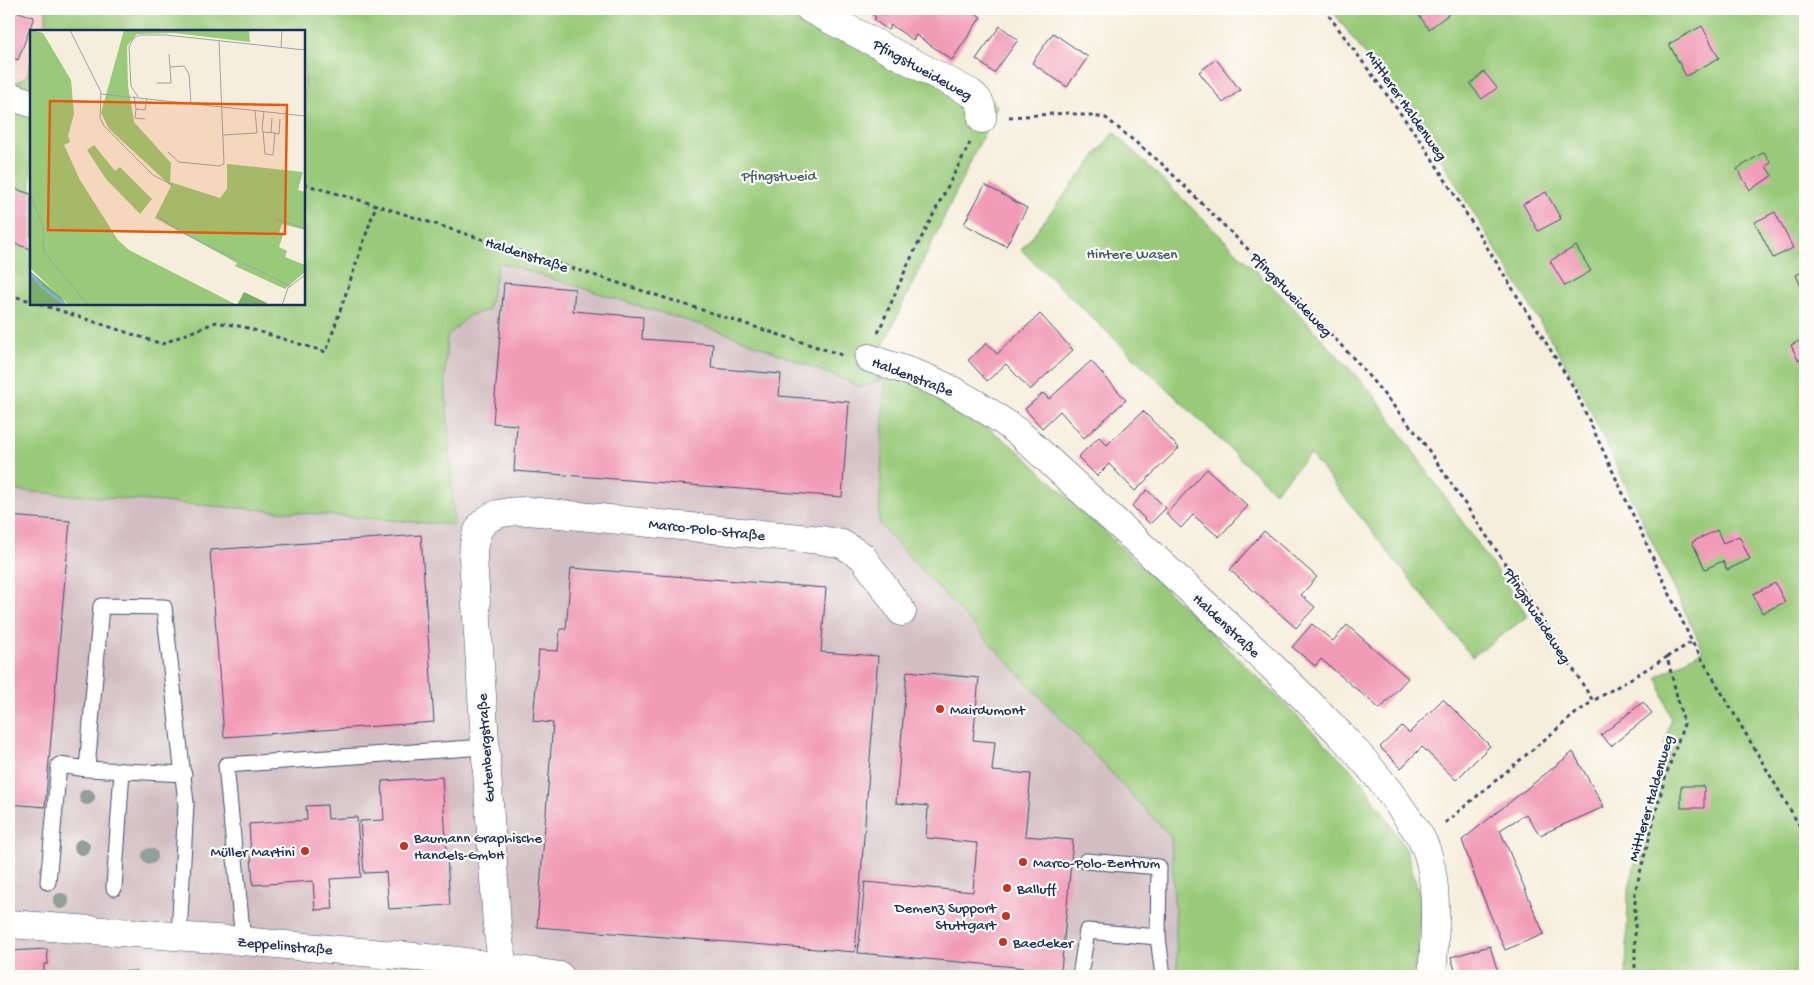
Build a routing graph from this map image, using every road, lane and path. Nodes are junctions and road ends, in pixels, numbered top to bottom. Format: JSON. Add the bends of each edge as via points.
{"nodes":[{"id":1,"x":810,"y":9,"type":"edge"},
{"id":2,"x":1324,"y":9,"type":"edge"},
{"id":3,"x":9,"y":96,"type":"edge"},
{"id":4,"x":30,"y":103,"type":"edge"},
{"id":5,"x":982,"y":119,"type":"junction"},
{"id":6,"x":305,"y":184,"type":"edge"},
{"id":7,"x":376,"y":206,"type":"junction"},
{"id":8,"x":9,"y":295,"type":"edge"},
{"id":9,"x":30,"y":301,"type":"edge"},
{"id":10,"x":43,"y":305,"type":"edge"},
{"id":11,"x":868,"y":358,"type":"junction"},
{"id":12,"x":483,"y":522,"type":"joint"},
{"id":13,"x":902,"y":612,"type":"dead end"},
{"id":14,"x":1692,"y":642,"type":"junction"},
{"id":15,"x":1667,"y":657,"type":"junction"},
{"id":16,"x":1593,"y":701,"type":"junction"},
{"id":17,"x":485,"y":747,"type":"junction"},
{"id":18,"x":87,"y":768,"type":"junction"},
{"id":19,"x":122,"y":771,"type":"junction"},
{"id":20,"x":184,"y":774,"type":"junction"},
{"id":21,"x":1805,"y":835,"type":"edge"},
{"id":22,"x":1424,"y":842,"type":"junction"},
{"id":23,"x":1086,"y":861,"type":"dead end"},
{"id":24,"x":48,"y":882,"type":"dead end"},
{"id":25,"x":114,"y":888,"type":"dead end"},
{"id":26,"x":9,"y":924,"type":"edge"},
{"id":27,"x":179,"y":936,"type":"junction"},
{"id":28,"x":1158,"y":937,"type":"junction"},
{"id":29,"x":243,"y":941,"type":"junction"},
{"id":30,"x":504,"y":972,"type":"edge"},
{"id":31,"x":560,"y":976,"type":"edge"},
{"id":32,"x":1080,"y":976,"type":"edge"},
{"id":33,"x":1163,"y":976,"type":"edge"},
{"id":34,"x":1432,"y":976,"type":"edge"},
{"id":35,"x":1635,"y":976,"type":"edge"}],
"edges":[{"from":1,"to":5,"type":"street","name":"Pfingstweideweg","via":[[971,93],[981,104]]},
{"from":2,"to":14,"type":"path","name":"Mittlerer Haldenweg","via":[[1425,147],[1574,388]]},
{"from":3,"to":4,"type":"street"},
{"from":5,"to":11,"type":"path","via":[[908,264]]},
{"from":5,"to":16,"type":"path","name":"Pfingstweideweg","via":[[1068,113],[1106,118],[1161,163],[1358,362],[1422,439],[1534,606]]},
{"from":6,"to":7,"type":"path","name":"Haldenstraße"},
{"from":7,"to":10,"type":"path","via":[[326,352],[244,327],[216,322],[162,344]]},
{"from":7,"to":11,"type":"path","name":"Haldenstraße","via":[[836,354]]},
{"from":8,"to":9,"type":"path"},
{"from":11,"to":22,"type":"street","name":"Haldenstraße","via":[[918,374],[959,393],[1019,433],[1290,684],[1381,780]]},
{"from":12,"to":13,"type":"street","name":"Marco-Polo-Straße","via":[[513,510],[842,544],[862,556]]},
{"from":12,"to":17,"type":"street","name":"Gutenbergstraße","via":[[475,537],[473,558]]},
{"from":14,"to":15,"type":"path"},
{"from":14,"to":21,"type":"path","name":"Mittlerer Haldenweg"},
{"from":15,"to":16,"type":"path"},
{"from":15,"to":35,"type":"path","name":"Mittlerer Haldenweg","via":[[1684,724],[1664,781],[1635,892]]},
{"from":16,"to":22,"type":"path"},
{"from":17,"to":29,"type":"lane","via":[[226,765]]},
{"from":17,"to":30,"type":"street","name":"Gutenbergstraße","via":[[497,925]]},
{"from":18,"to":19,"type":"lane"},
{"from":18,"to":20,"type":"lane","via":[[101,606],[164,606]]},
{"from":18,"to":24,"type":"lane","via":[[59,765]]},
{"from":19,"to":20,"type":"lane"},
{"from":19,"to":25,"type":"lane"},
{"from":20,"to":27,"type":"lane","via":[[186,803]]},
{"from":22,"to":34,"type":"street","via":[[1430,864],[1435,915]]},
{"from":23,"to":28,"type":"lane","via":[[1159,867]]},
{"from":26,"to":27,"type":"street","name":"Zeppelinstraße"},
{"from":27,"to":29,"type":"street","name":"Zeppelinstraße"},
{"from":28,"to":32,"type":"lane","via":[[1088,930]]},
{"from":28,"to":33,"type":"lane"},
{"from":29,"to":30,"type":"street","name":"Zeppelinstraße","via":[[459,961]]},
{"from":30,"to":31,"type":"street","name":"Zeppelinstraße"}]}
